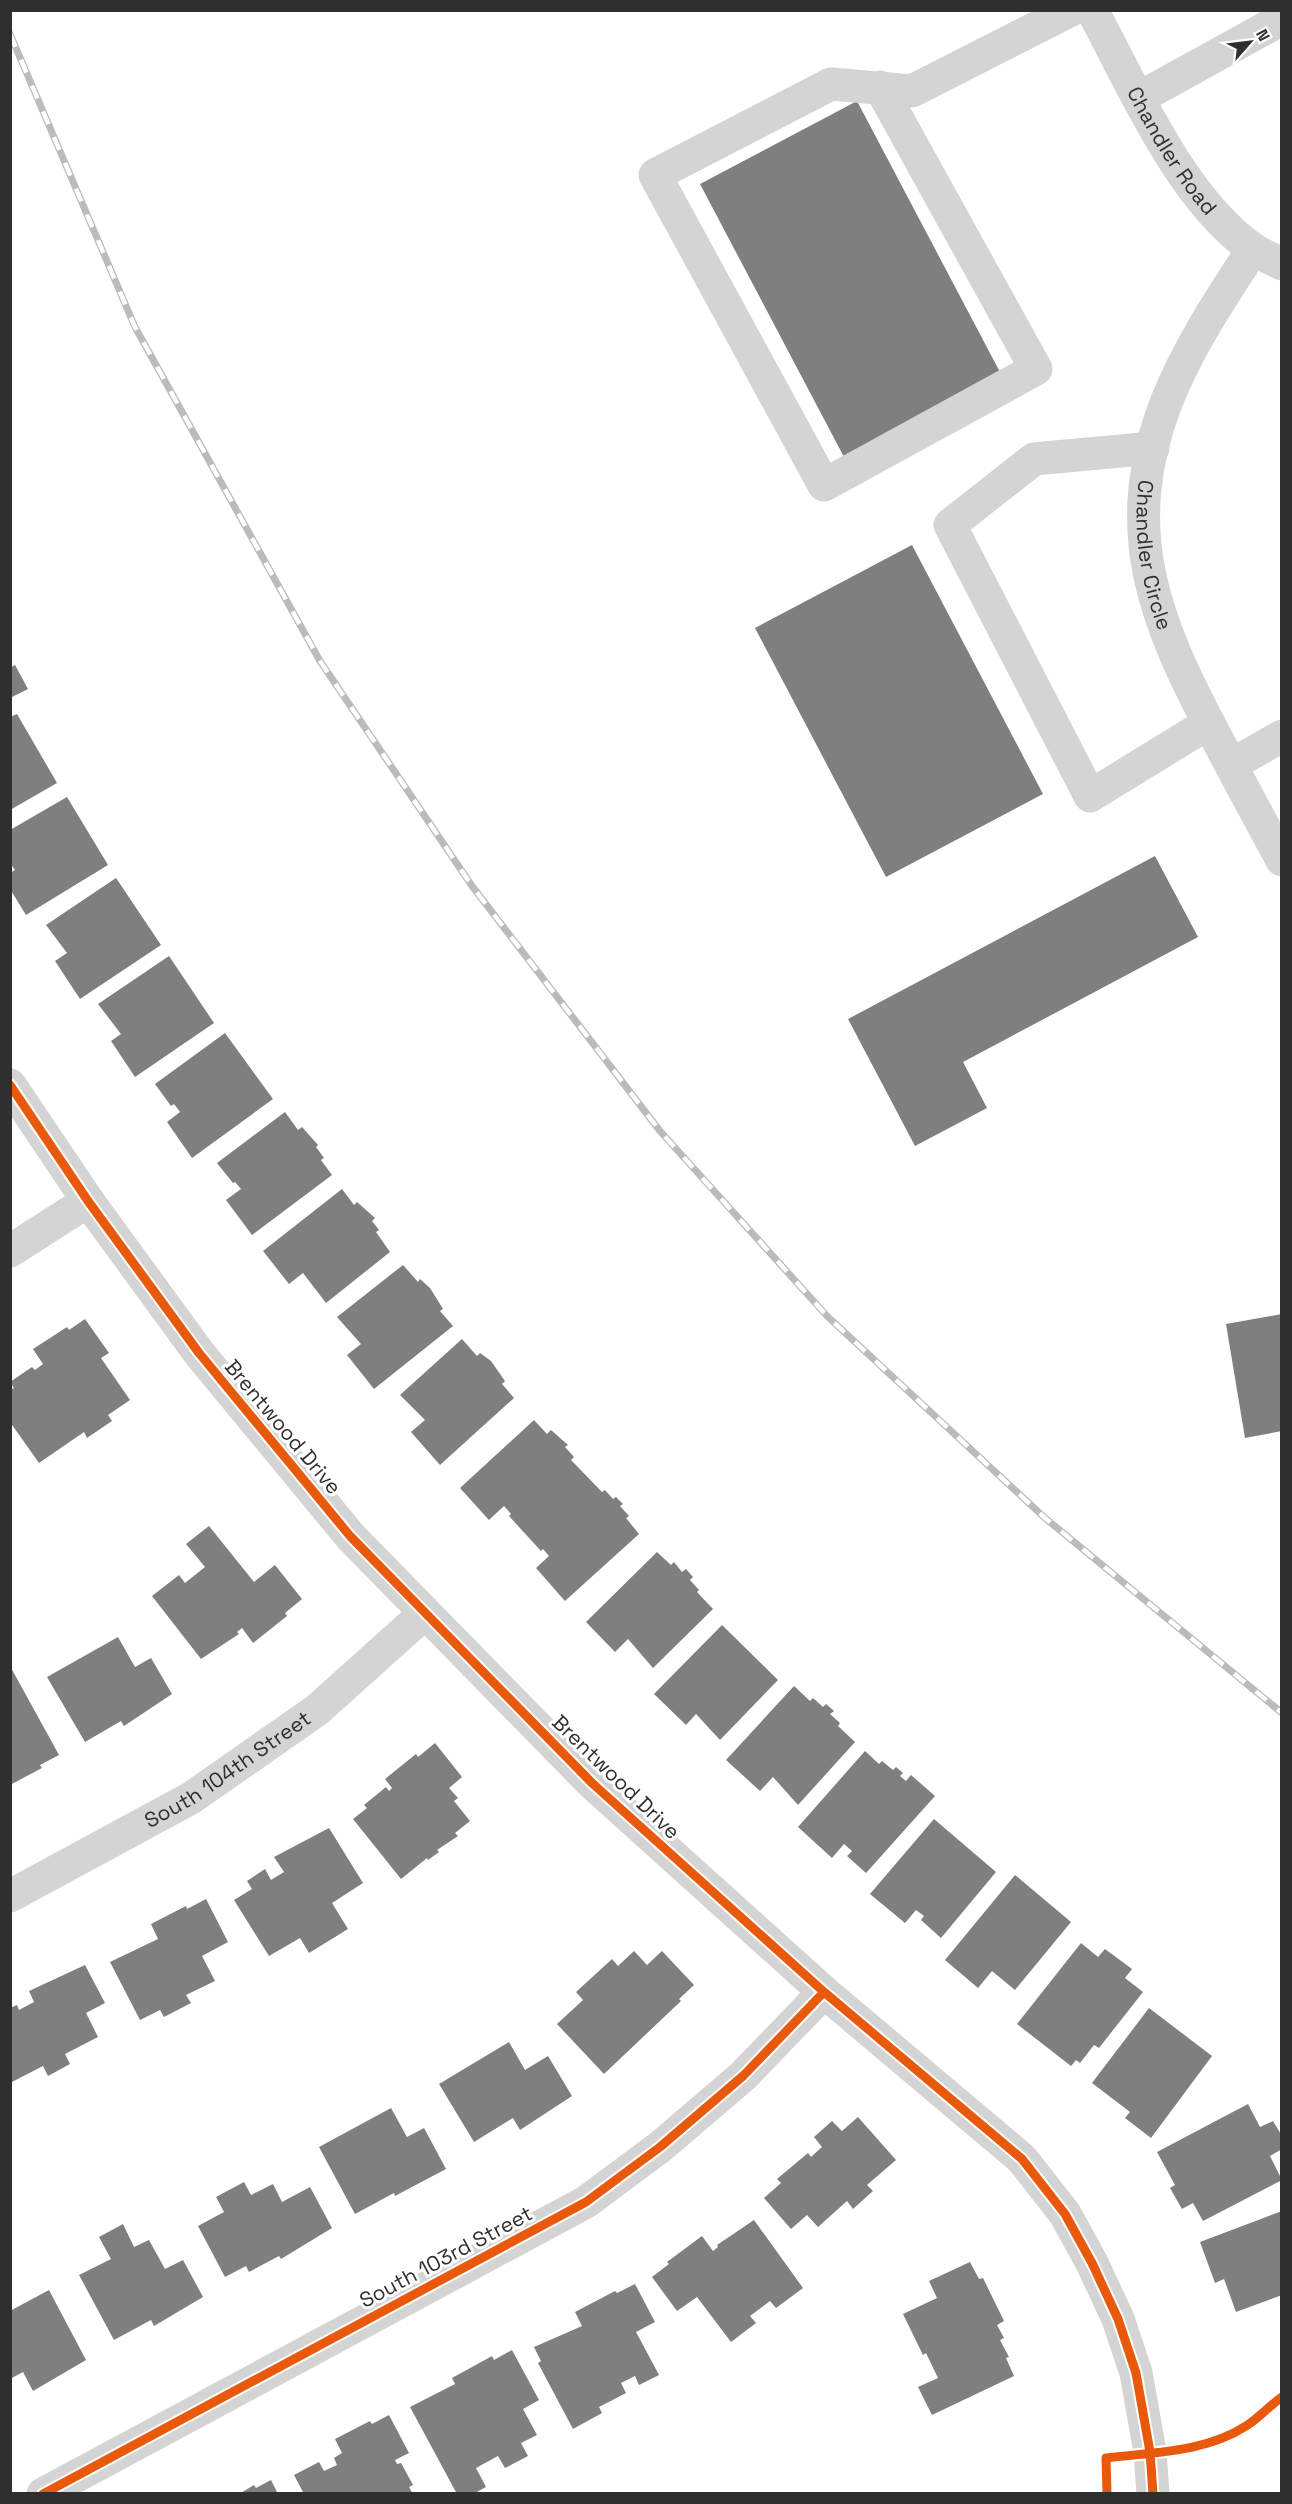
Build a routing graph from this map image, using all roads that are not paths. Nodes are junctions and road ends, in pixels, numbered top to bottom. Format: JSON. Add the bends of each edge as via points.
{"nodes":[{"id":1,"x":1071,"y":10,"type":"edge"},
{"id":2,"x":1092,"y":10,"type":"edge"},
{"id":3,"x":1281,"y":19,"type":"edge"},
{"id":4,"x":880,"y":87,"type":"junction"},
{"id":5,"x":1139,"y":98,"type":"junction"},
{"id":6,"x":1253,"y":249,"type":"junction"},
{"id":7,"x":1281,"y":264,"type":"edge"},
{"id":8,"x":1153,"y":447,"type":"junction"},
{"id":9,"x":1209,"y":723,"type":"junction"},
{"id":10,"x":1281,"y":736,"type":"edge"},
{"id":11,"x":1231,"y":765,"type":"junction"},
{"id":12,"x":1281,"y":860,"type":"edge"},
{"id":13,"x":10,"y":1085,"type":"edge"},
{"id":14,"x":88,"y":1201,"type":"junction"},
{"id":15,"x":10,"y":1251,"type":"edge"},
{"id":16,"x":425,"y":1613,"type":"junction"},
{"id":17,"x":10,"y":1896,"type":"edge"},
{"id":18,"x":824,"y":1992,"type":"junction"},
{"id":19,"x":43,"y":2493,"type":"edge"},
{"id":20,"x":1153,"y":2493,"type":"edge"}],
"edges":[{"from":1,"to":4,"type":"street","via":[[912,91]]},
{"from":2,"to":5,"type":"street","name":"Chandler Road"},
{"from":3,"to":5,"type":"street"},
{"from":4,"to":4,"type":"street","via":[[831,84],[655,175],[824,485],[1036,369]]},
{"from":5,"to":6,"type":"street","name":"Chandler Road","via":[[1161,140],[1198,194]]},
{"from":6,"to":7,"type":"street","name":"Chandler Road"},
{"from":6,"to":8,"type":"street","name":"Chandler Circle","via":[[1204,324],[1167,402]]},
{"from":8,"to":9,"type":"street","name":"Chandler Circle","via":[[1144,510],[1152,585],[1161,623],[1179,667]]},
{"from":8,"to":9,"type":"street","via":[[1034,459],[950,525],[1090,796]]},
{"from":9,"to":11,"type":"street","name":"Chandler Circle"},
{"from":10,"to":11,"type":"street"},
{"from":11,"to":12,"type":"street","name":"Chandler Circle"},
{"from":13,"to":14,"type":"street","name":"Brentwood Drive"},
{"from":14,"to":15,"type":"street"},
{"from":14,"to":16,"type":"street","name":"Brentwood Drive","via":[[199,1353],[350,1536]]},
{"from":16,"to":17,"type":"street","name":"South 104th Street","via":[[317,1710],[191,1798]]},
{"from":16,"to":18,"type":"street","name":"Brentwood Drive","via":[[592,1783]]},
{"from":18,"to":19,"type":"street","name":"South 103rd Street","via":[[743,2076],[586,2202]]},
{"from":18,"to":20,"type":"street","name":"Brentwood Drive","via":[[1022,2159],[1065,2214],[1118,2319],[1136,2373]]}]}
